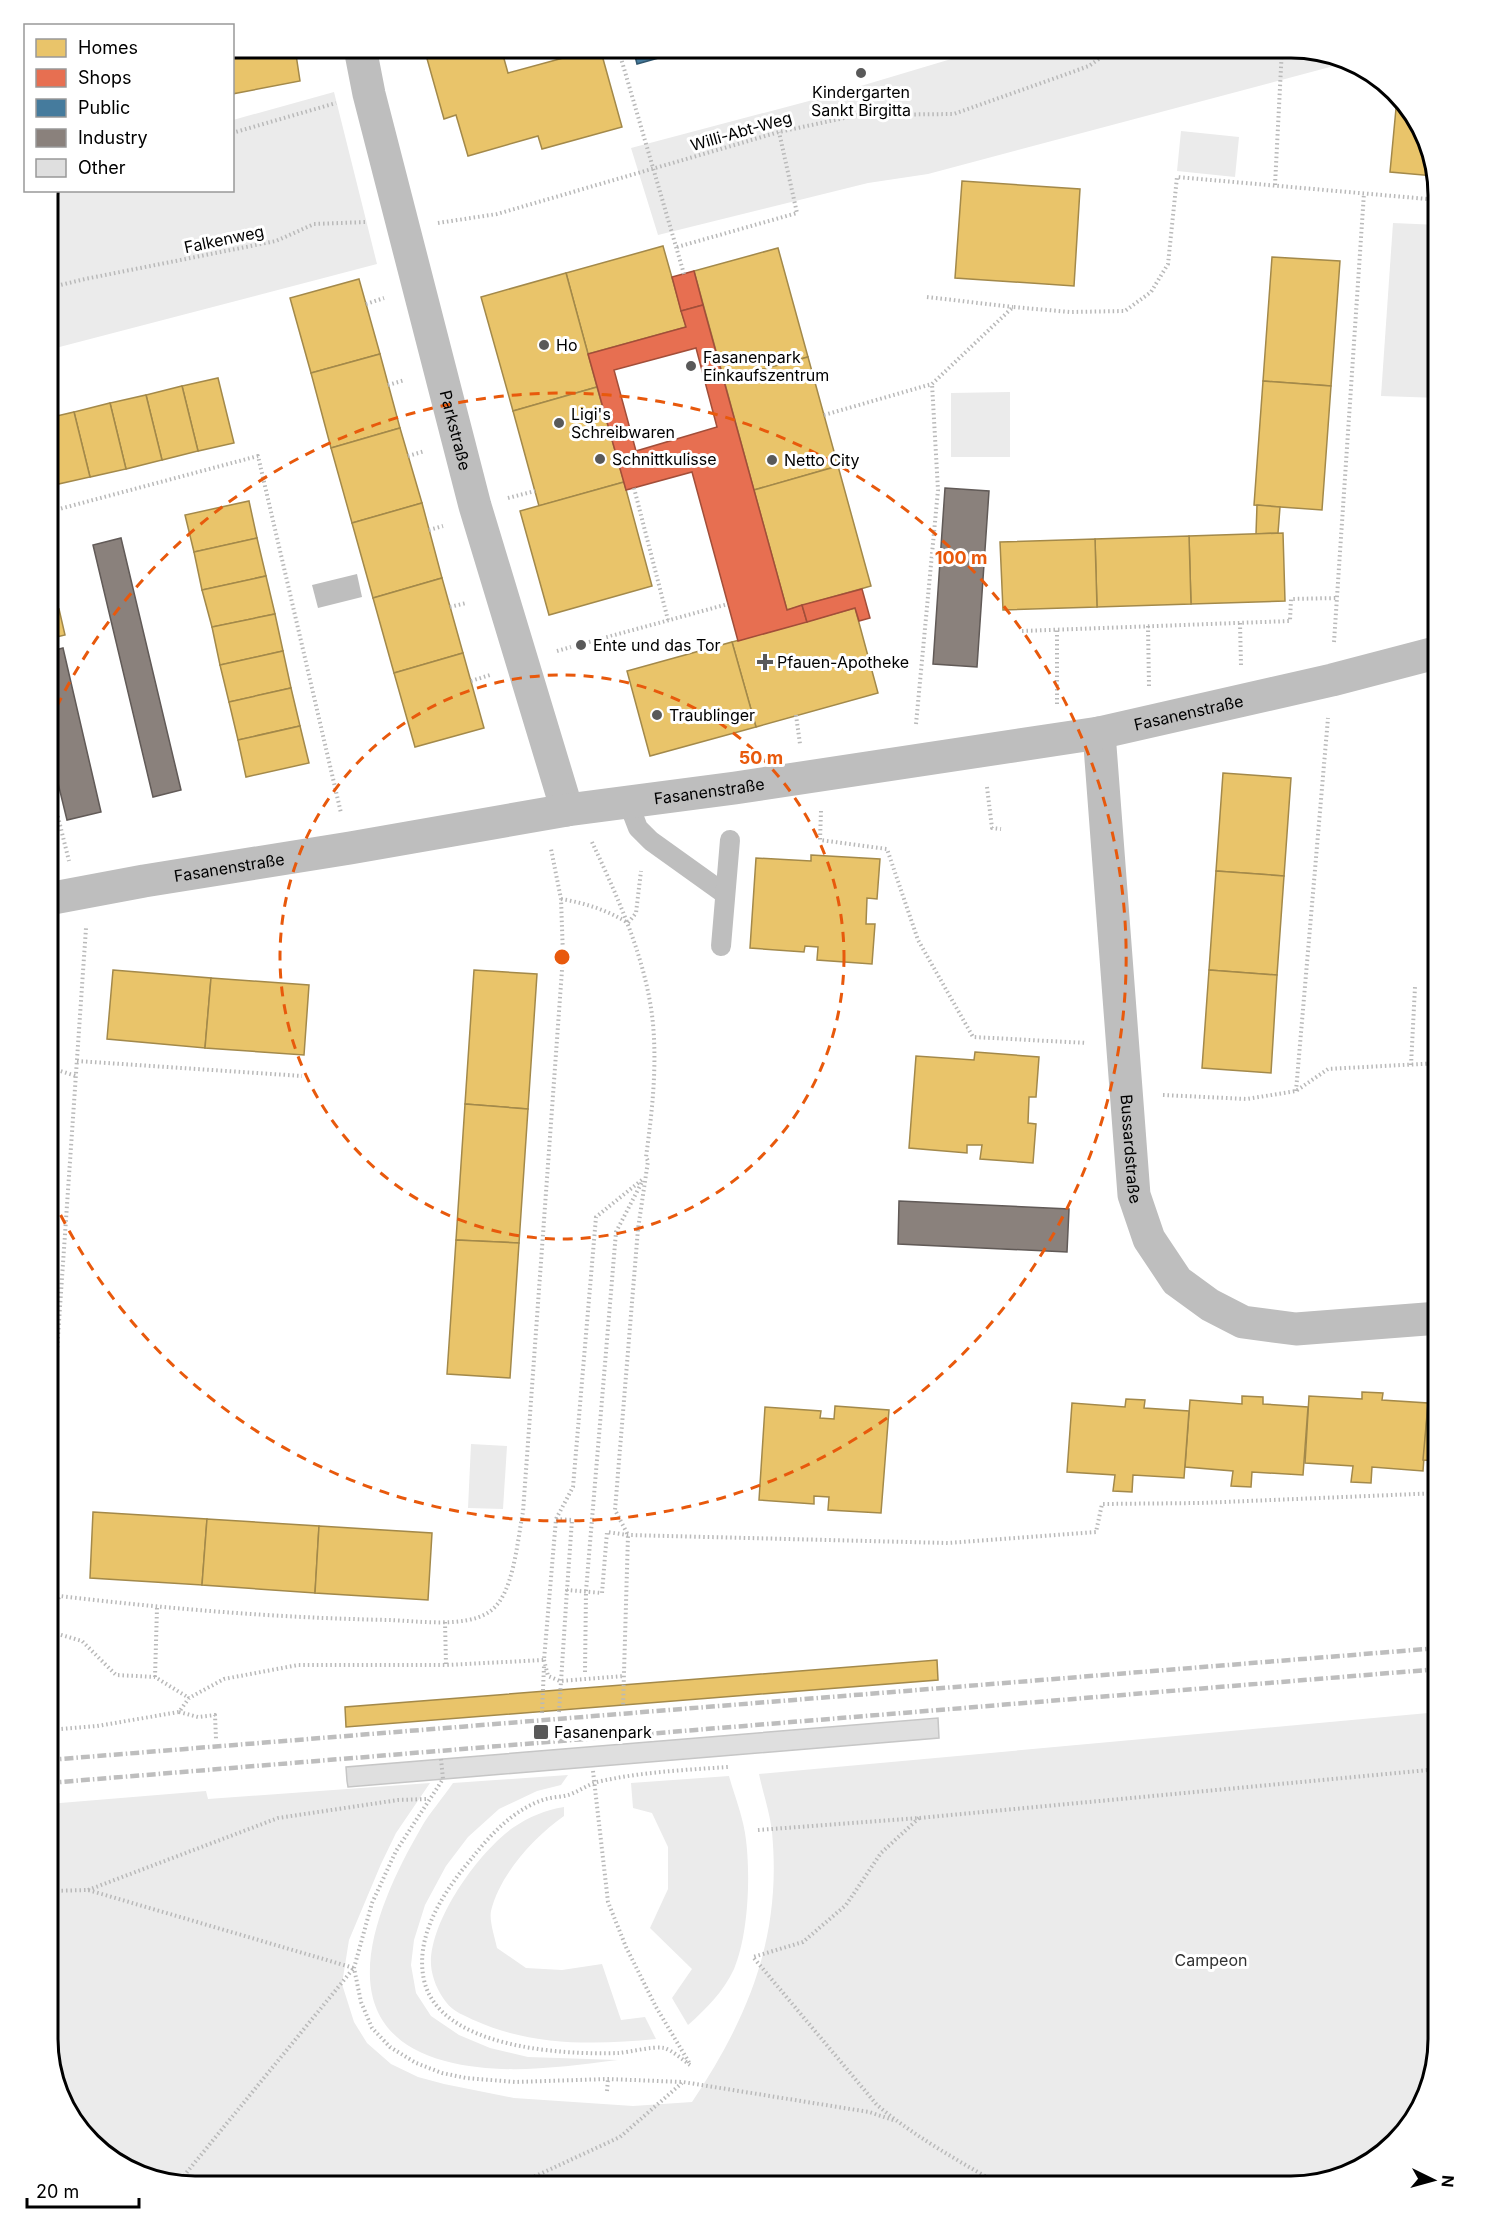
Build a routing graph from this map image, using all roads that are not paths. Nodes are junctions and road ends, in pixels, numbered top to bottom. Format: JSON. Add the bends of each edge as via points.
{"nodes":[{"id":1,"x":362,"y":59,"type":"edge"},
{"id":2,"x":1428,"y":655,"type":"edge"},
{"id":3,"x":1099,"y":733,"type":"junction"},
{"id":4,"x":628,"y":802,"type":"junction"},
{"id":5,"x":567,"y":810,"type":"junction"},
{"id":6,"x":729,"y":840,"type":"dead end"},
{"id":7,"x":71,"y":894,"type":"edge"},
{"id":8,"x":725,"y":894,"type":"junction"},
{"id":9,"x":722,"y":946,"type":"dead end"},
{"id":10,"x":1428,"y":1319,"type":"edge"}],
"edges":[{"from":1,"to":5,"type":"street","name":"Parkstraße","via":[[476,506]]},
{"from":2,"to":3,"type":"street","name":"Fasanenstraße"},
{"from":3,"to":4,"type":"street","name":"Fasanenstraße"},
{"from":3,"to":10,"type":"street","name":"Bussardstraße","via":[[1134,1195],[1149,1239],[1177,1281],[1243,1322],[1296,1329]]},
{"from":4,"to":5,"type":"street","name":"Fasanenstraße"},
{"from":4,"to":8,"type":"lane","via":[[638,828],[651,842]]},
{"from":5,"to":7,"type":"street","name":"Fasanenstraße"},
{"from":6,"to":8,"type":"lane"},
{"from":8,"to":9,"type":"lane"}]}
